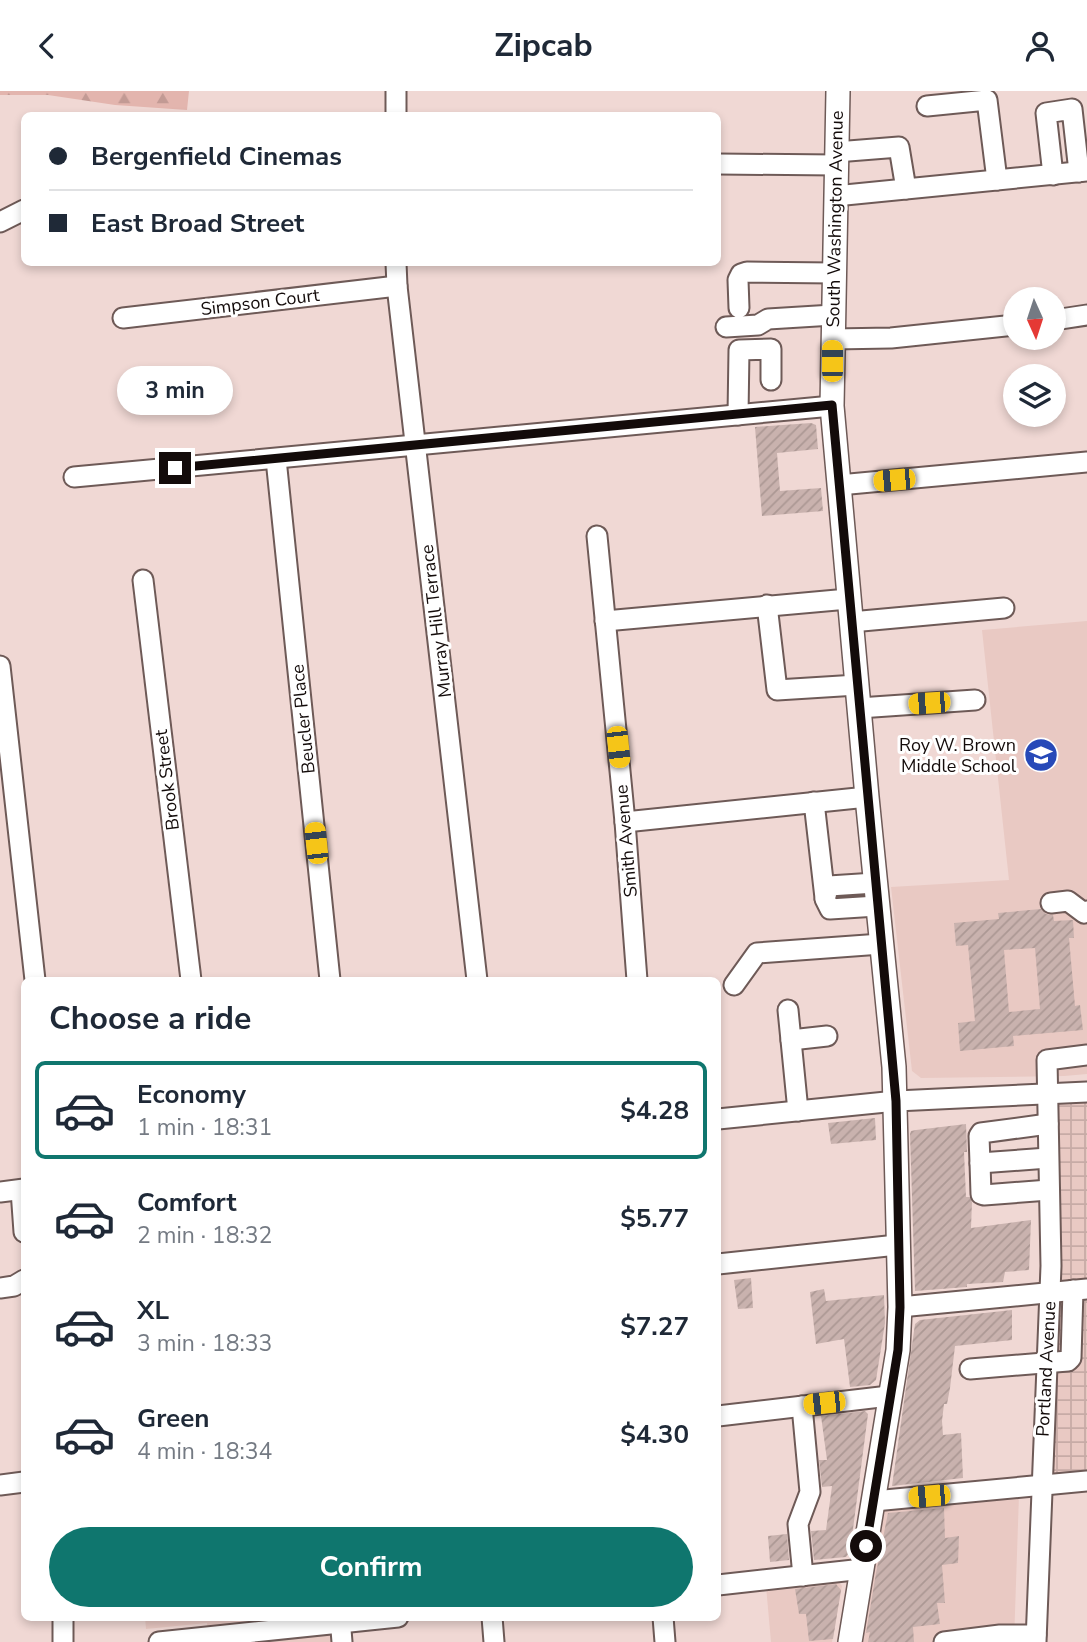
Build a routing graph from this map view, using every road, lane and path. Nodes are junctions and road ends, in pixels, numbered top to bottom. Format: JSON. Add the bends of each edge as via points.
{"nodes":[{"id":1,"x":396,"y":91,"type":"edge"},
{"id":2,"x":838,"y":91,"type":"edge"},
{"id":3,"x":927,"y":106,"type":"dead end"},
{"id":4,"x":396,"y":112,"type":"edge"},
{"id":5,"x":836,"y":158,"type":"junction"},
{"id":6,"x":721,"y":164,"type":"edge"},
{"id":7,"x":1083,"y":172,"type":"edge"},
{"id":8,"x":1053,"y":175,"type":"junction"},
{"id":9,"x":997,"y":180,"type":"junction"},
{"id":10,"x":906,"y":189,"type":"junction"},
{"id":11,"x":835,"y":196,"type":"junction"},
{"id":12,"x":21,"y":212,"type":"edge"},
{"id":13,"x":0,"y":222,"type":"edge"},
{"id":14,"x":396,"y":266,"type":"edge"},
{"id":15,"x":834,"y":273,"type":"junction"},
{"id":16,"x":397,"y":286,"type":"junction"},
{"id":17,"x":739,"y":308,"type":"dead end"},
{"id":18,"x":833,"y":315,"type":"junction"},
{"id":19,"x":1087,"y":315,"type":"edge"},
{"id":20,"x":123,"y":318,"type":"dead end"},
{"id":21,"x":1066,"y":318,"type":"edge"},
{"id":22,"x":1003,"y":326,"type":"edge"},
{"id":23,"x":726,"y":327,"type":"dead end"},
{"id":24,"x":832,"y":339,"type":"junction"},
{"id":25,"x":771,"y":395,"type":"junction"},
{"id":26,"x":832,"y":405,"type":"junction"},
{"id":27,"x":738,"y":415,"type":"junction"},
{"id":28,"x":415,"y":445,"type":"junction"},
{"id":29,"x":276,"y":459,"type":"junction"},
{"id":30,"x":1087,"y":462,"type":"edge"},
{"id":31,"x":74,"y":477,"type":"dead end"},
{"id":32,"x":839,"y":485,"type":"junction"},
{"id":33,"x":597,"y":536,"type":"dead end"},
{"id":34,"x":143,"y":580,"type":"dead end"},
{"id":35,"x":848,"y":599,"type":"junction"},
{"id":36,"x":767,"y":605,"type":"junction"},
{"id":37,"x":1003,"y":608,"type":"dead end"},
{"id":38,"x":606,"y":621,"type":"junction"},
{"id":39,"x":851,"y":622,"type":"junction"},
{"id":40,"x":0,"y":666,"type":"edge"},
{"id":41,"x":857,"y":685,"type":"junction"},
{"id":42,"x":975,"y":700,"type":"dead end"},
{"id":43,"x":859,"y":708,"type":"junction"},
{"id":44,"x":4,"y":747,"type":"edge"},
{"id":45,"x":867,"y":797,"type":"junction"},
{"id":46,"x":814,"y":802,"type":"junction"},
{"id":47,"x":625,"y":822,"type":"junction"},
{"id":48,"x":875,"y":883,"type":"junction"},
{"id":49,"x":825,"y":899,"type":"junction"},
{"id":50,"x":1051,"y":902,"type":"dead end"},
{"id":51,"x":877,"y":907,"type":"junction"},
{"id":52,"x":1087,"y":911,"type":"edge"},
{"id":53,"x":881,"y":944,"type":"junction"},
{"id":54,"x":35,"y":977,"type":"edge"},
{"id":55,"x":191,"y":977,"type":"edge"},
{"id":56,"x":330,"y":977,"type":"edge"},
{"id":57,"x":477,"y":977,"type":"edge"},
{"id":58,"x":637,"y":977,"type":"edge"},
{"id":59,"x":734,"y":985,"type":"dead end"},
{"id":60,"x":788,"y":1010,"type":"dead end"},
{"id":61,"x":827,"y":1036,"type":"dead end"},
{"id":62,"x":791,"y":1039,"type":"junction"},
{"id":63,"x":1087,"y":1055,"type":"edge"},
{"id":64,"x":1087,"y":1092,"type":"edge"},
{"id":65,"x":1047,"y":1095,"type":"junction"},
{"id":66,"x":896,"y":1101,"type":"junction"},
{"id":67,"x":798,"y":1111,"type":"junction"},
{"id":68,"x":721,"y":1119,"type":"edge"},
{"id":69,"x":1048,"y":1124,"type":"junction"},
{"id":70,"x":1048,"y":1158,"type":"junction"},
{"id":71,"x":980,"y":1163,"type":"junction"},
{"id":72,"x":21,"y":1189,"type":"edge"},
{"id":73,"x":1049,"y":1190,"type":"junction"},
{"id":74,"x":0,"y":1192,"type":"edge"},
{"id":75,"x":897,"y":1245,"type":"junction"},
{"id":76,"x":721,"y":1264,"type":"edge"},
{"id":77,"x":21,"y":1284,"type":"edge"},
{"id":78,"x":0,"y":1288,"type":"edge"},
{"id":79,"x":1080,"y":1290,"type":"edge"},
{"id":80,"x":1049,"y":1293,"type":"junction"},
{"id":81,"x":900,"y":1307,"type":"junction"},
{"id":82,"x":1046,"y":1362,"type":"junction"},
{"id":83,"x":970,"y":1369,"type":"dead end"},
{"id":84,"x":889,"y":1396,"type":"junction"},
{"id":85,"x":802,"y":1406,"type":"junction"},
{"id":86,"x":721,"y":1416,"type":"edge"},
{"id":87,"x":1087,"y":1481,"type":"edge"},
{"id":88,"x":21,"y":1482,"type":"edge"},
{"id":89,"x":0,"y":1485,"type":"edge"},
{"id":90,"x":1041,"y":1486,"type":"junction"},
{"id":91,"x":874,"y":1501,"type":"junction"},
{"id":92,"x":863,"y":1569,"type":"junction"},
{"id":93,"x":803,"y":1576,"type":"junction"},
{"id":94,"x":721,"y":1585,"type":"edge"},
{"id":95,"x":63,"y":1621,"type":"edge"},
{"id":96,"x":375,"y":1621,"type":"edge"},
{"id":97,"x":492,"y":1621,"type":"edge"},
{"id":98,"x":663,"y":1621,"type":"edge"},
{"id":99,"x":341,"y":1627,"type":"edge"},
{"id":100,"x":1036,"y":1639,"type":"edge"},
{"id":101,"x":200,"y":1640,"type":"edge"},
{"id":102,"x":63,"y":1642,"type":"edge"},
{"id":103,"x":159,"y":1642,"type":"edge"},
{"id":104,"x":494,"y":1642,"type":"edge"},
{"id":105,"x":666,"y":1642,"type":"edge"},
{"id":106,"x":850,"y":1642,"type":"edge"},
{"id":107,"x":944,"y":1642,"type":"edge"}],
"edges":[{"from":1,"to":4,"type":"street"},
{"from":2,"to":5,"type":"main road","name":"South Washington Avenue"},
{"from":3,"to":9,"type":"street","via":[[987,100]]},
{"from":5,"to":6,"type":"street"},
{"from":5,"to":10,"type":"street","via":[[899,147]]},
{"from":5,"to":11,"type":"main road","name":"South Washington Avenue"},
{"from":7,"to":8,"type":"street"},
{"from":7,"to":8,"type":"street","via":[[1072,109],[1046,113]]},
{"from":8,"to":9,"type":"street"},
{"from":9,"to":10,"type":"street"},
{"from":10,"to":11,"type":"street"},
{"from":11,"to":15,"type":"main road","name":"South Washington Avenue"},
{"from":12,"to":13,"type":"street"},
{"from":14,"to":16,"type":"street","name":"Murray Hill Terrace"},
{"from":15,"to":17,"type":"street","via":[[741,274]]},
{"from":15,"to":18,"type":"main road","name":"South Washington Avenue"},
{"from":16,"to":20,"type":"street","name":"Simpson Court"},
{"from":16,"to":28,"type":"street","name":"Murray Hill Terrace"},
{"from":18,"to":23,"type":"street"},
{"from":18,"to":24,"type":"main road","name":"South Washington Avenue"},
{"from":19,"to":21,"type":"street"},
{"from":22,"to":24,"type":"street"},
{"from":24,"to":26,"type":"main road","name":"South Washington Avenue"},
{"from":25,"to":26,"type":"street"},
{"from":25,"to":27,"type":"street"},
{"from":25,"to":27,"type":"street","via":[[771,349],[739,350]]},
{"from":26,"to":32,"type":"main road","name":"South Washington Avenue"},
{"from":27,"to":28,"type":"street"},
{"from":28,"to":29,"type":"street"},
{"from":28,"to":57,"type":"street","name":"Murray Hill Terrace"},
{"from":29,"to":31,"type":"street"},
{"from":29,"to":56,"type":"street","name":"Beucler Place"},
{"from":30,"to":32,"type":"street"},
{"from":32,"to":35,"type":"main road","name":"South Washington Avenue"},
{"from":33,"to":38,"type":"street","name":"Smith Avenue"},
{"from":34,"to":55,"type":"street","name":"Brook Street"},
{"from":35,"to":36,"type":"street"},
{"from":35,"to":39,"type":"main road","name":"South Washington Avenue"},
{"from":36,"to":38,"type":"street"},
{"from":36,"to":41,"type":"street","via":[[777,690]]},
{"from":37,"to":39,"type":"street"},
{"from":38,"to":47,"type":"street","name":"Smith Avenue"},
{"from":39,"to":41,"type":"main road","name":"South Washington Avenue"},
{"from":40,"to":44,"type":"street"},
{"from":41,"to":43,"type":"main road","name":"South Washington Avenue"},
{"from":42,"to":43,"type":"street"},
{"from":43,"to":45,"type":"main road","name":"South Washington Avenue"},
{"from":44,"to":54,"type":"street"},
{"from":45,"to":46,"type":"street"},
{"from":45,"to":48,"type":"main road","name":"South Washington Avenue"},
{"from":46,"to":47,"type":"street"},
{"from":46,"to":49,"type":"street"},
{"from":47,"to":58,"type":"street","name":"Smith Avenue"},
{"from":48,"to":49,"type":"street","via":[[830,886]]},
{"from":48,"to":51,"type":"main road","name":"South Washington Avenue"},
{"from":49,"to":51,"type":"street","via":[[830,909]]},
{"from":50,"to":52,"type":"street","via":[[1068,901]]},
{"from":51,"to":53,"type":"main road","name":"South Washington Avenue"},
{"from":53,"to":59,"type":"street","via":[[758,953]]},
{"from":53,"to":66,"type":"main road","name":"South Washington Avenue"},
{"from":60,"to":62,"type":"street"},
{"from":61,"to":62,"type":"street"},
{"from":62,"to":67,"type":"street"},
{"from":63,"to":65,"type":"street","name":"Portland Avenue","via":[[1047,1060]]},
{"from":64,"to":65,"type":"street"},
{"from":65,"to":66,"type":"street"},
{"from":65,"to":69,"type":"street","name":"Portland Avenue"},
{"from":66,"to":67,"type":"street"},
{"from":66,"to":75,"type":"main road","name":"South Washington Avenue"},
{"from":67,"to":68,"type":"street"},
{"from":69,"to":70,"type":"street","name":"Portland Avenue"},
{"from":69,"to":71,"type":"street","via":[[981,1133]]},
{"from":70,"to":71,"type":"street"},
{"from":70,"to":73,"type":"street","name":"Portland Avenue"},
{"from":71,"to":73,"type":"street","via":[[981,1194]]},
{"from":72,"to":74,"type":"street"},
{"from":73,"to":80,"type":"street","name":"Portland Avenue"},
{"from":75,"to":76,"type":"street"},
{"from":75,"to":81,"type":"main road","name":"South Washington Avenue"},
{"from":77,"to":78,"type":"street"},
{"from":79,"to":80,"type":"street"},
{"from":79,"to":82,"type":"street","via":[[1071,1358]]},
{"from":80,"to":81,"type":"street"},
{"from":80,"to":82,"type":"street","name":"Portland Avenue"},
{"from":81,"to":84,"type":"main road","name":"South Washington Avenue"},
{"from":82,"to":83,"type":"street"},
{"from":82,"to":90,"type":"street","name":"Portland Avenue"},
{"from":84,"to":85,"type":"street"},
{"from":84,"to":91,"type":"main road","name":"South Washington Avenue"},
{"from":85,"to":86,"type":"street"},
{"from":85,"to":93,"type":"street","via":[[810,1492],[798,1524]]},
{"from":87,"to":90,"type":"street"},
{"from":88,"to":89,"type":"street"},
{"from":90,"to":91,"type":"street"},
{"from":90,"to":100,"type":"street","name":"Portland Avenue"},
{"from":91,"to":92,"type":"main road","name":"South Washington Avenue"},
{"from":92,"to":93,"type":"street"},
{"from":92,"to":106,"type":"main road","name":"South Washington Avenue"},
{"from":93,"to":94,"type":"street"},
{"from":95,"to":102,"type":"street"},
{"from":96,"to":99,"type":"street"},
{"from":97,"to":104,"type":"street"},
{"from":98,"to":105,"type":"street"},
{"from":99,"to":101,"type":"street"},
{"from":100,"to":107,"type":"street","via":[[1000,1636]]},
{"from":101,"to":103,"type":"street"}]}
